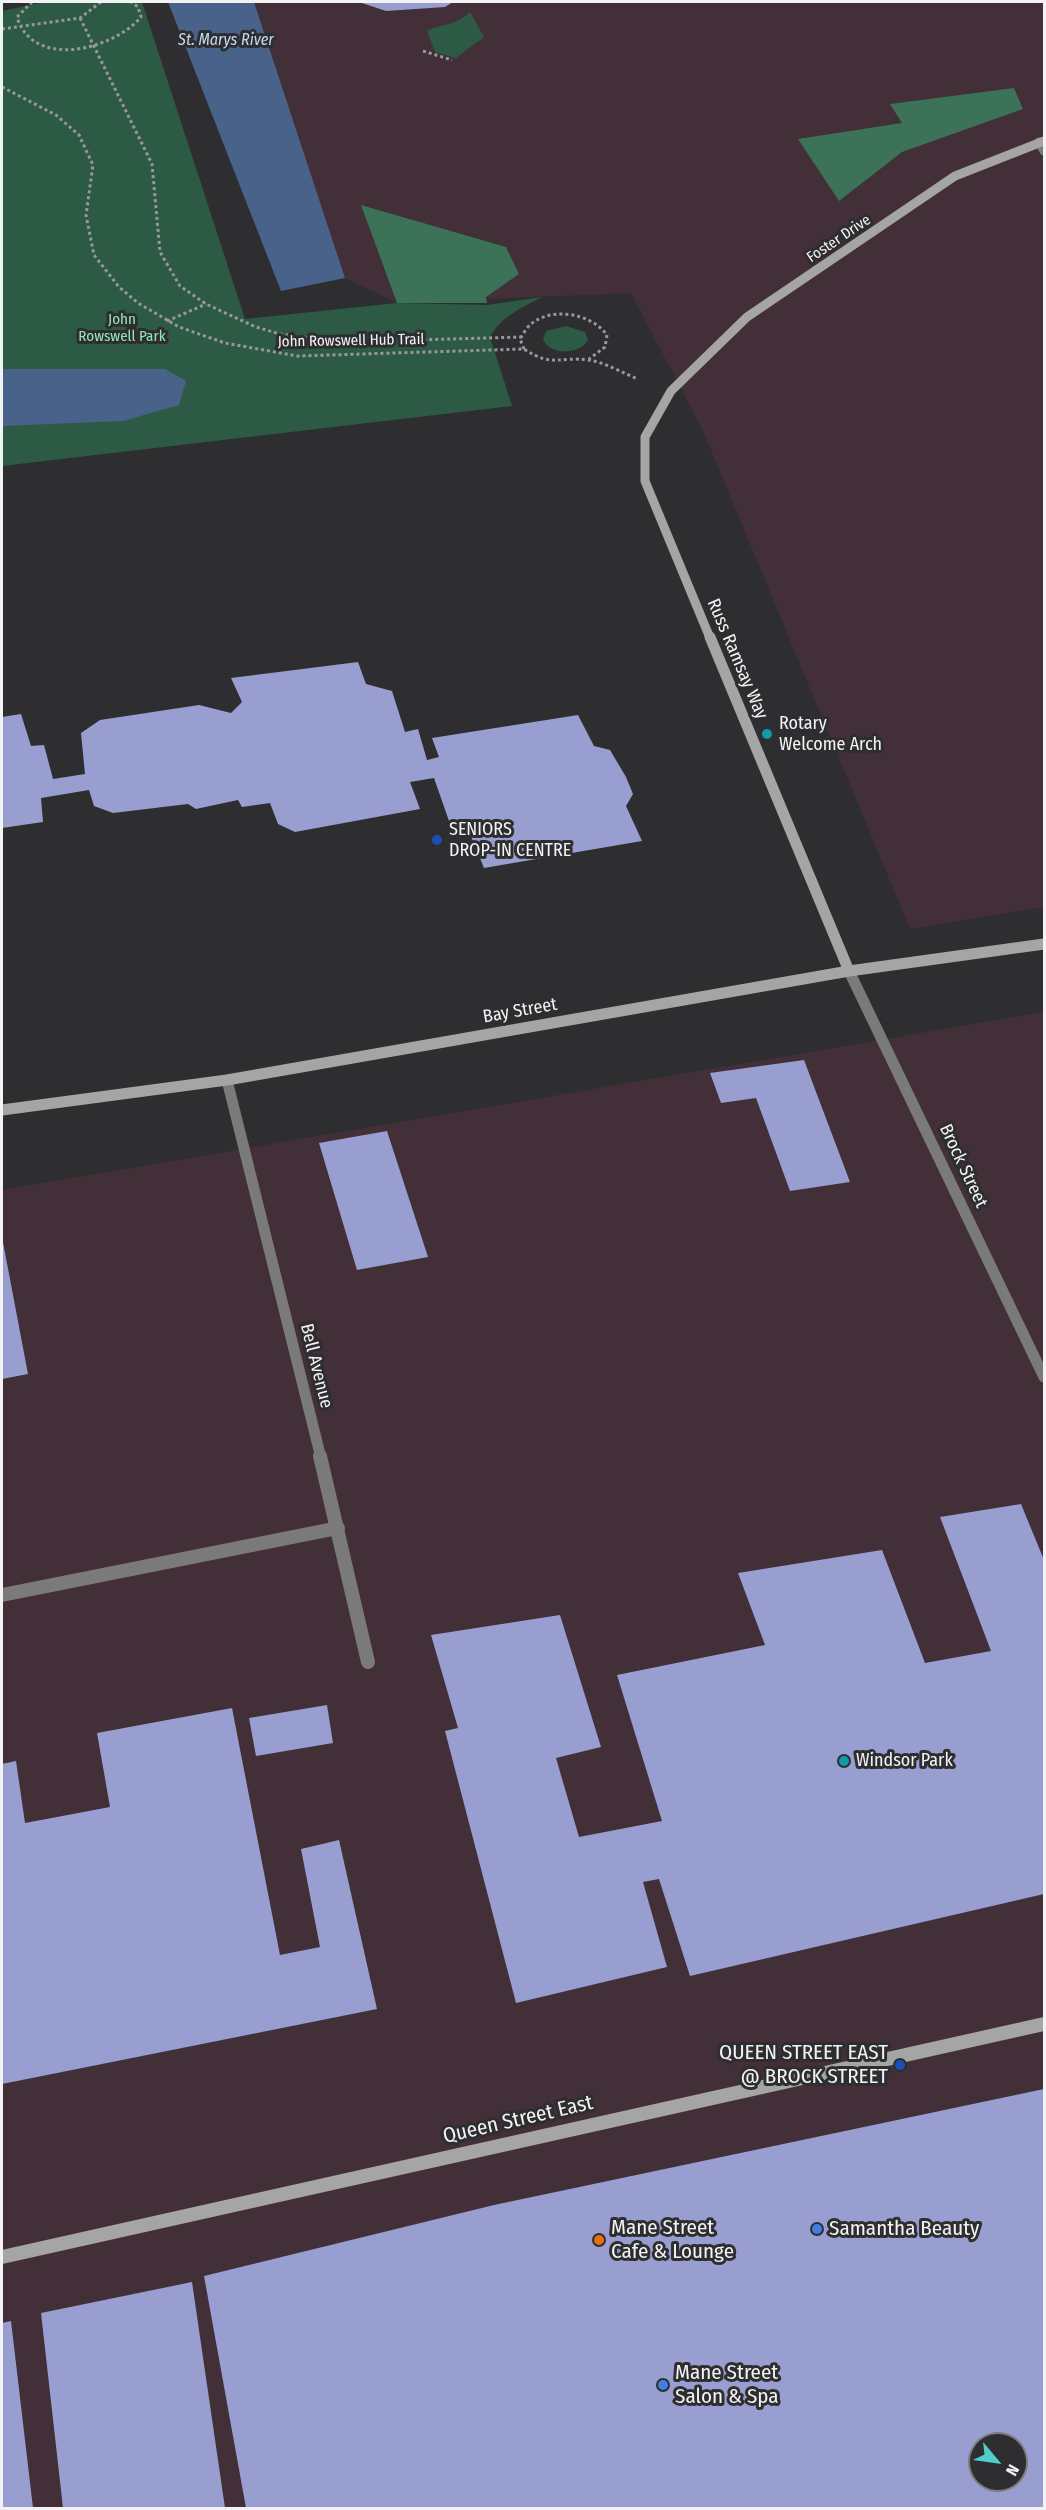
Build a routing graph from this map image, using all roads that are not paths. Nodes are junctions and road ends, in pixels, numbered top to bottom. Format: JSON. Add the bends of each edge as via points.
{"nodes":[{"id":1,"x":1042,"y":141,"type":"edge"},
{"id":2,"x":1044,"y":151,"type":"edge"},
{"id":3,"x":671,"y":392,"type":"joint"},
{"id":4,"x":1044,"y":944,"type":"edge"},
{"id":5,"x":849,"y":971,"type":"junction"},
{"id":6,"x":227,"y":1080,"type":"junction"},
{"id":7,"x":2,"y":1110,"type":"edge"},
{"id":8,"x":1044,"y":1377,"type":"edge"},
{"id":9,"x":338,"y":1528,"type":"junction"},
{"id":10,"x":2,"y":1595,"type":"edge"},
{"id":11,"x":368,"y":1662,"type":"dead end"},
{"id":12,"x":1044,"y":2025,"type":"edge"},
{"id":13,"x":2,"y":2257,"type":"edge"}],
"edges":[{"from":1,"to":2,"type":"street"},
{"from":1,"to":3,"type":"street","name":"Foster Drive","via":[[955,176],[747,317]]},
{"from":3,"to":5,"type":"street","name":"Russ Ramsay Way","via":[[645,437],[645,481]]},
{"from":4,"to":5,"type":"street","name":"Bay Street"},
{"from":5,"to":6,"type":"street","name":"Bay Street"},
{"from":5,"to":8,"type":"street","name":"Brock Street"},
{"from":6,"to":7,"type":"street","name":"Bay Street"},
{"from":6,"to":9,"type":"street","name":"Bell Avenue"},
{"from":9,"to":10,"type":"street"},
{"from":9,"to":11,"type":"street","name":"Bell Avenue"},
{"from":12,"to":13,"type":"street","name":"Queen Street East"}]}
